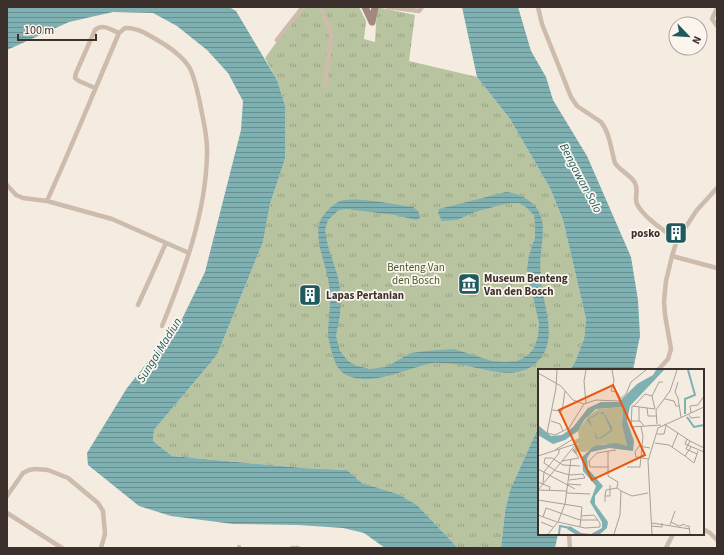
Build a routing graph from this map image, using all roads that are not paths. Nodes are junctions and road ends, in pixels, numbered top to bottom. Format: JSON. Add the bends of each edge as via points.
{"nodes":[{"id":1,"x":303,"y":7,"type":"edge"},
{"id":2,"x":320,"y":7,"type":"edge"},
{"id":3,"x":365,"y":7,"type":"edge"},
{"id":4,"x":375,"y":7,"type":"edge"},
{"id":5,"x":388,"y":7,"type":"edge"},
{"id":6,"x":422,"y":7,"type":"edge"},
{"id":7,"x":538,"y":7,"type":"edge"},
{"id":8,"x":717,"y":8,"type":"edge"},
{"id":9,"x":717,"y":26,"type":"edge"},
{"id":10,"x":119,"y":33,"type":"junction"},
{"id":11,"x":277,"y":40,"type":"dead end"},
{"id":12,"x":325,"y":86,"type":"dead end"},
{"id":13,"x":95,"y":88,"type":"junction"},
{"id":14,"x":7,"y":185,"type":"edge"},
{"id":15,"x":717,"y":188,"type":"edge"},
{"id":16,"x":47,"y":201,"type":"junction"},
{"id":17,"x":677,"y":240,"type":"junction"},
{"id":18,"x":166,"y":244,"type":"junction"},
{"id":19,"x":189,"y":253,"type":"junction"},
{"id":20,"x":672,"y":256,"type":"junction"},
{"id":21,"x":717,"y":268,"type":"edge"},
{"id":22,"x":138,"y":305,"type":"dead end"},
{"id":23,"x":162,"y":326,"type":"dead end"},
{"id":24,"x":659,"y":369,"type":"edge"},
{"id":25,"x":7,"y":496,"type":"edge"},
{"id":26,"x":7,"y":513,"type":"edge"},
{"id":27,"x":704,"y":531,"type":"edge"},
{"id":28,"x":569,"y":535,"type":"edge"},
{"id":29,"x":672,"y":535,"type":"edge"},
{"id":30,"x":717,"y":540,"type":"edge"},
{"id":31,"x":62,"y":548,"type":"edge"},
{"id":32,"x":102,"y":548,"type":"edge"},
{"id":33,"x":292,"y":548,"type":"edge"},
{"id":34,"x":298,"y":548,"type":"edge"},
{"id":35,"x":570,"y":548,"type":"edge"},
{"id":36,"x":666,"y":548,"type":"edge"}],
"edges":[{"from":1,"to":11,"type":"street"},
{"from":2,"to":12,"type":"street","via":[[332,36]]},
{"from":3,"to":4,"type":"street","via":[[372,22]]},
{"from":5,"to":6,"type":"street","via":[[419,11]]},
{"from":7,"to":17,"type":"street","via":[[542,24],[571,97],[577,106],[604,125],[615,163],[634,180],[638,206]]},
{"from":8,"to":9,"type":"street","via":[[712,20]]},
{"from":10,"to":13,"type":"street"},
{"from":10,"to":13,"type":"street","via":[[103,26],[98,27],[76,73],[75,78]]},
{"from":10,"to":19,"type":"street","via":[[130,28],[153,38],[173,50],[193,74],[205,126],[208,154],[202,199]]},
{"from":13,"to":16,"type":"street"},
{"from":14,"to":16,"type":"street","via":[[16,195],[23,198]]},
{"from":15,"to":17,"type":"street","via":[[697,210]]},
{"from":16,"to":18,"type":"street","via":[[112,219]]},
{"from":17,"to":20,"type":"street"},
{"from":18,"to":19,"type":"street"},
{"from":18,"to":22,"type":"street"},
{"from":19,"to":23,"type":"street"},
{"from":20,"to":21,"type":"street"},
{"from":20,"to":24,"type":"street","via":[[664,301],[671,349],[668,359]]},
{"from":25,"to":32,"type":"street","via":[[23,473],[29,470],[48,470],[68,478],[98,503],[103,511],[105,534]]},
{"from":26,"to":31,"type":"street"},
{"from":27,"to":30,"type":"street"},
{"from":28,"to":35,"type":"street"},
{"from":29,"to":36,"type":"street"},
{"from":33,"to":34,"type":"street"}]}
